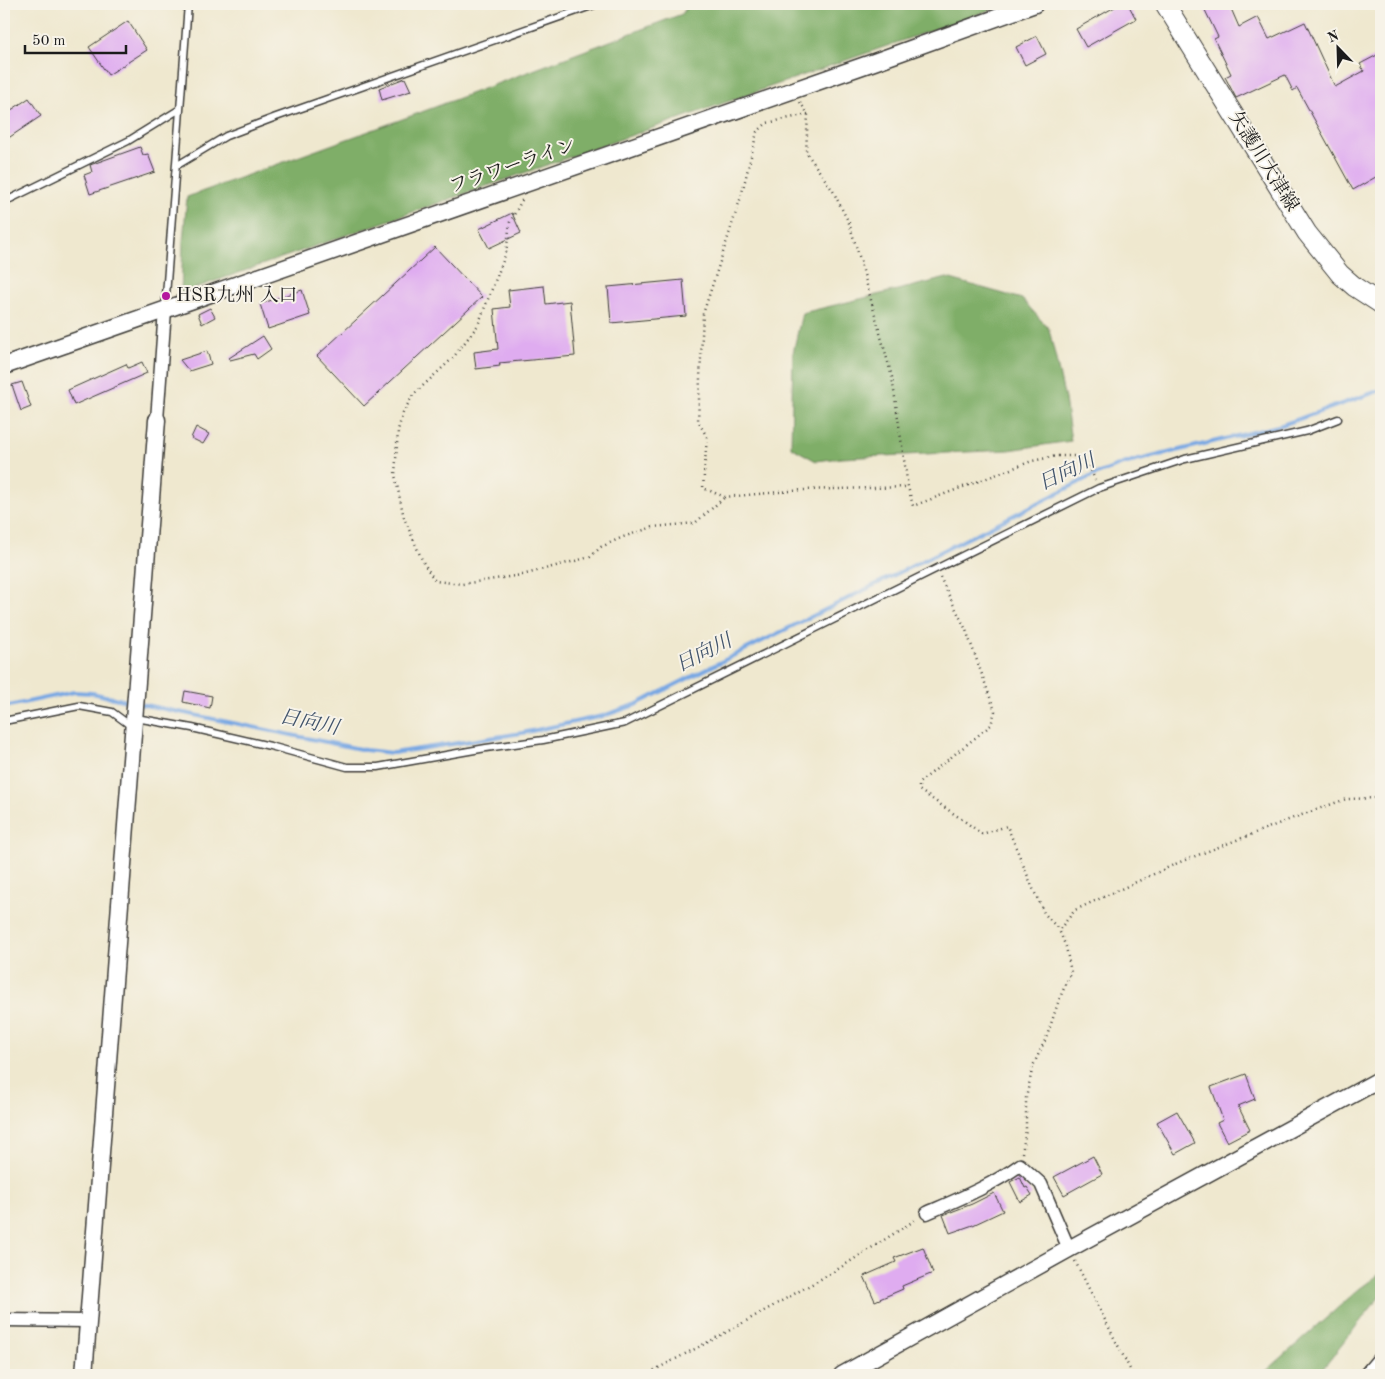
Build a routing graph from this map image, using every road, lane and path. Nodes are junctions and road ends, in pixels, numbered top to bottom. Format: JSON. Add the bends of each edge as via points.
{"nodes":[{"id":1,"x":188,"y":4,"type":"edge"},
{"id":2,"x":597,"y":4,"type":"edge"},
{"id":3,"x":1035,"y":4,"type":"edge"},
{"id":4,"x":1165,"y":4,"type":"edge"},
{"id":5,"x":180,"y":109,"type":"junction"},
{"id":6,"x":176,"y":166,"type":"junction"},
{"id":7,"x":532,"y":181,"type":"junction"},
{"id":8,"x":4,"y":202,"type":"edge"},
{"id":9,"x":1381,"y":304,"type":"edge"},
{"id":10,"x":165,"y":310,"type":"junction"},
{"id":11,"x":4,"y":366,"type":"edge"},
{"id":12,"x":1338,"y":419,"type":"dead end"},
{"id":13,"x":157,"y":420,"type":"joint"},
{"id":14,"x":1096,"y":481,"type":"dead end"},
{"id":15,"x":908,"y":487,"type":"junction"},
{"id":16,"x":724,"y":497,"type":"junction"},
{"id":17,"x":936,"y":569,"type":"junction"},
{"id":18,"x":4,"y":720,"type":"edge"},
{"id":19,"x":134,"y":723,"type":"junction"},
{"id":20,"x":1381,"y":798,"type":"edge"},
{"id":21,"x":1059,"y":930,"type":"junction"},
{"id":22,"x":1381,"y":1079,"type":"edge"},
{"id":23,"x":1020,"y":1165,"type":"junction"},
{"id":24,"x":927,"y":1213,"type":"joint"},
{"id":25,"x":1069,"y":1249,"type":"junction"},
{"id":26,"x":4,"y":1320,"type":"edge"},
{"id":27,"x":87,"y":1321,"type":"junction"},
{"id":28,"x":1381,"y":1356,"type":"edge"},
{"id":29,"x":84,"y":1375,"type":"edge"},
{"id":30,"x":645,"y":1375,"type":"edge"},
{"id":31,"x":842,"y":1375,"type":"edge"},
{"id":32,"x":1133,"y":1375,"type":"edge"},
{"id":33,"x":1365,"y":1375,"type":"edge"}],
"edges":[{"from":1,"to":5,"type":"lane"},
{"from":2,"to":6,"type":"lane","via":[[226,136]]},
{"from":3,"to":7,"type":"street","name":"フラワーライン"},
{"from":4,"to":9,"type":"main road","name":"矢護川大津線","via":[[1307,233],[1340,274]]},
{"from":5,"to":6,"type":"lane"},
{"from":5,"to":8,"type":"lane","via":[[128,141]]},
{"from":6,"to":10,"type":"lane"},
{"from":7,"to":10,"type":"street","name":"フラワーライン"},
{"from":7,"to":16,"type":"path","via":[[510,222],[506,253],[478,325],[453,358],[413,395],[398,430],[395,475],[404,518],[423,562],[435,581],[462,584],[522,575],[590,557],[623,537],[653,527],[695,523]]},
{"from":10,"to":11,"type":"street","name":"フラワーライン"},
{"from":10,"to":13,"type":"street"},
{"from":12,"to":17,"type":"lane","via":[[1307,431],[1185,459],[1099,488]]},
{"from":13,"to":19,"type":"street"},
{"from":14,"to":15,"type":"path","via":[[1089,465],[1077,456],[1056,456],[1024,464],[913,506]]},
{"from":15,"to":16,"type":"path","via":[[802,490]]},
{"from":15,"to":16,"type":"path","via":[[892,377],[849,223],[833,191],[806,152],[808,114],[766,123],[757,132],[741,197],[703,314],[698,421],[707,437],[703,488]]},
{"from":17,"to":19,"type":"lane","via":[[625,722],[543,740],[378,767],[347,767],[192,728]]},
{"from":17,"to":21,"type":"path","via":[[966,630],[995,711],[991,725],[920,782],[919,790],[982,834],[1007,826],[1044,914]]},
{"from":18,"to":19,"type":"lane","via":[[79,706],[112,712]]},
{"from":19,"to":27,"type":"street"},
{"from":20,"to":21,"type":"path","via":[[1346,799],[1180,862],[1075,910]]},
{"from":21,"to":23,"type":"path","via":[[1071,972],[1033,1066],[1026,1098],[1026,1130]]},
{"from":22,"to":25,"type":"street"},
{"from":23,"to":24,"type":"street","via":[[976,1191]]},
{"from":23,"to":25,"type":"street","via":[[1041,1184]]},
{"from":24,"to":30,"type":"path","via":[[835,1271]]},
{"from":25,"to":31,"type":"street"},
{"from":25,"to":32,"type":"path"},
{"from":26,"to":27,"type":"street"},
{"from":27,"to":29,"type":"street"},
{"from":28,"to":33,"type":"street"}]}
